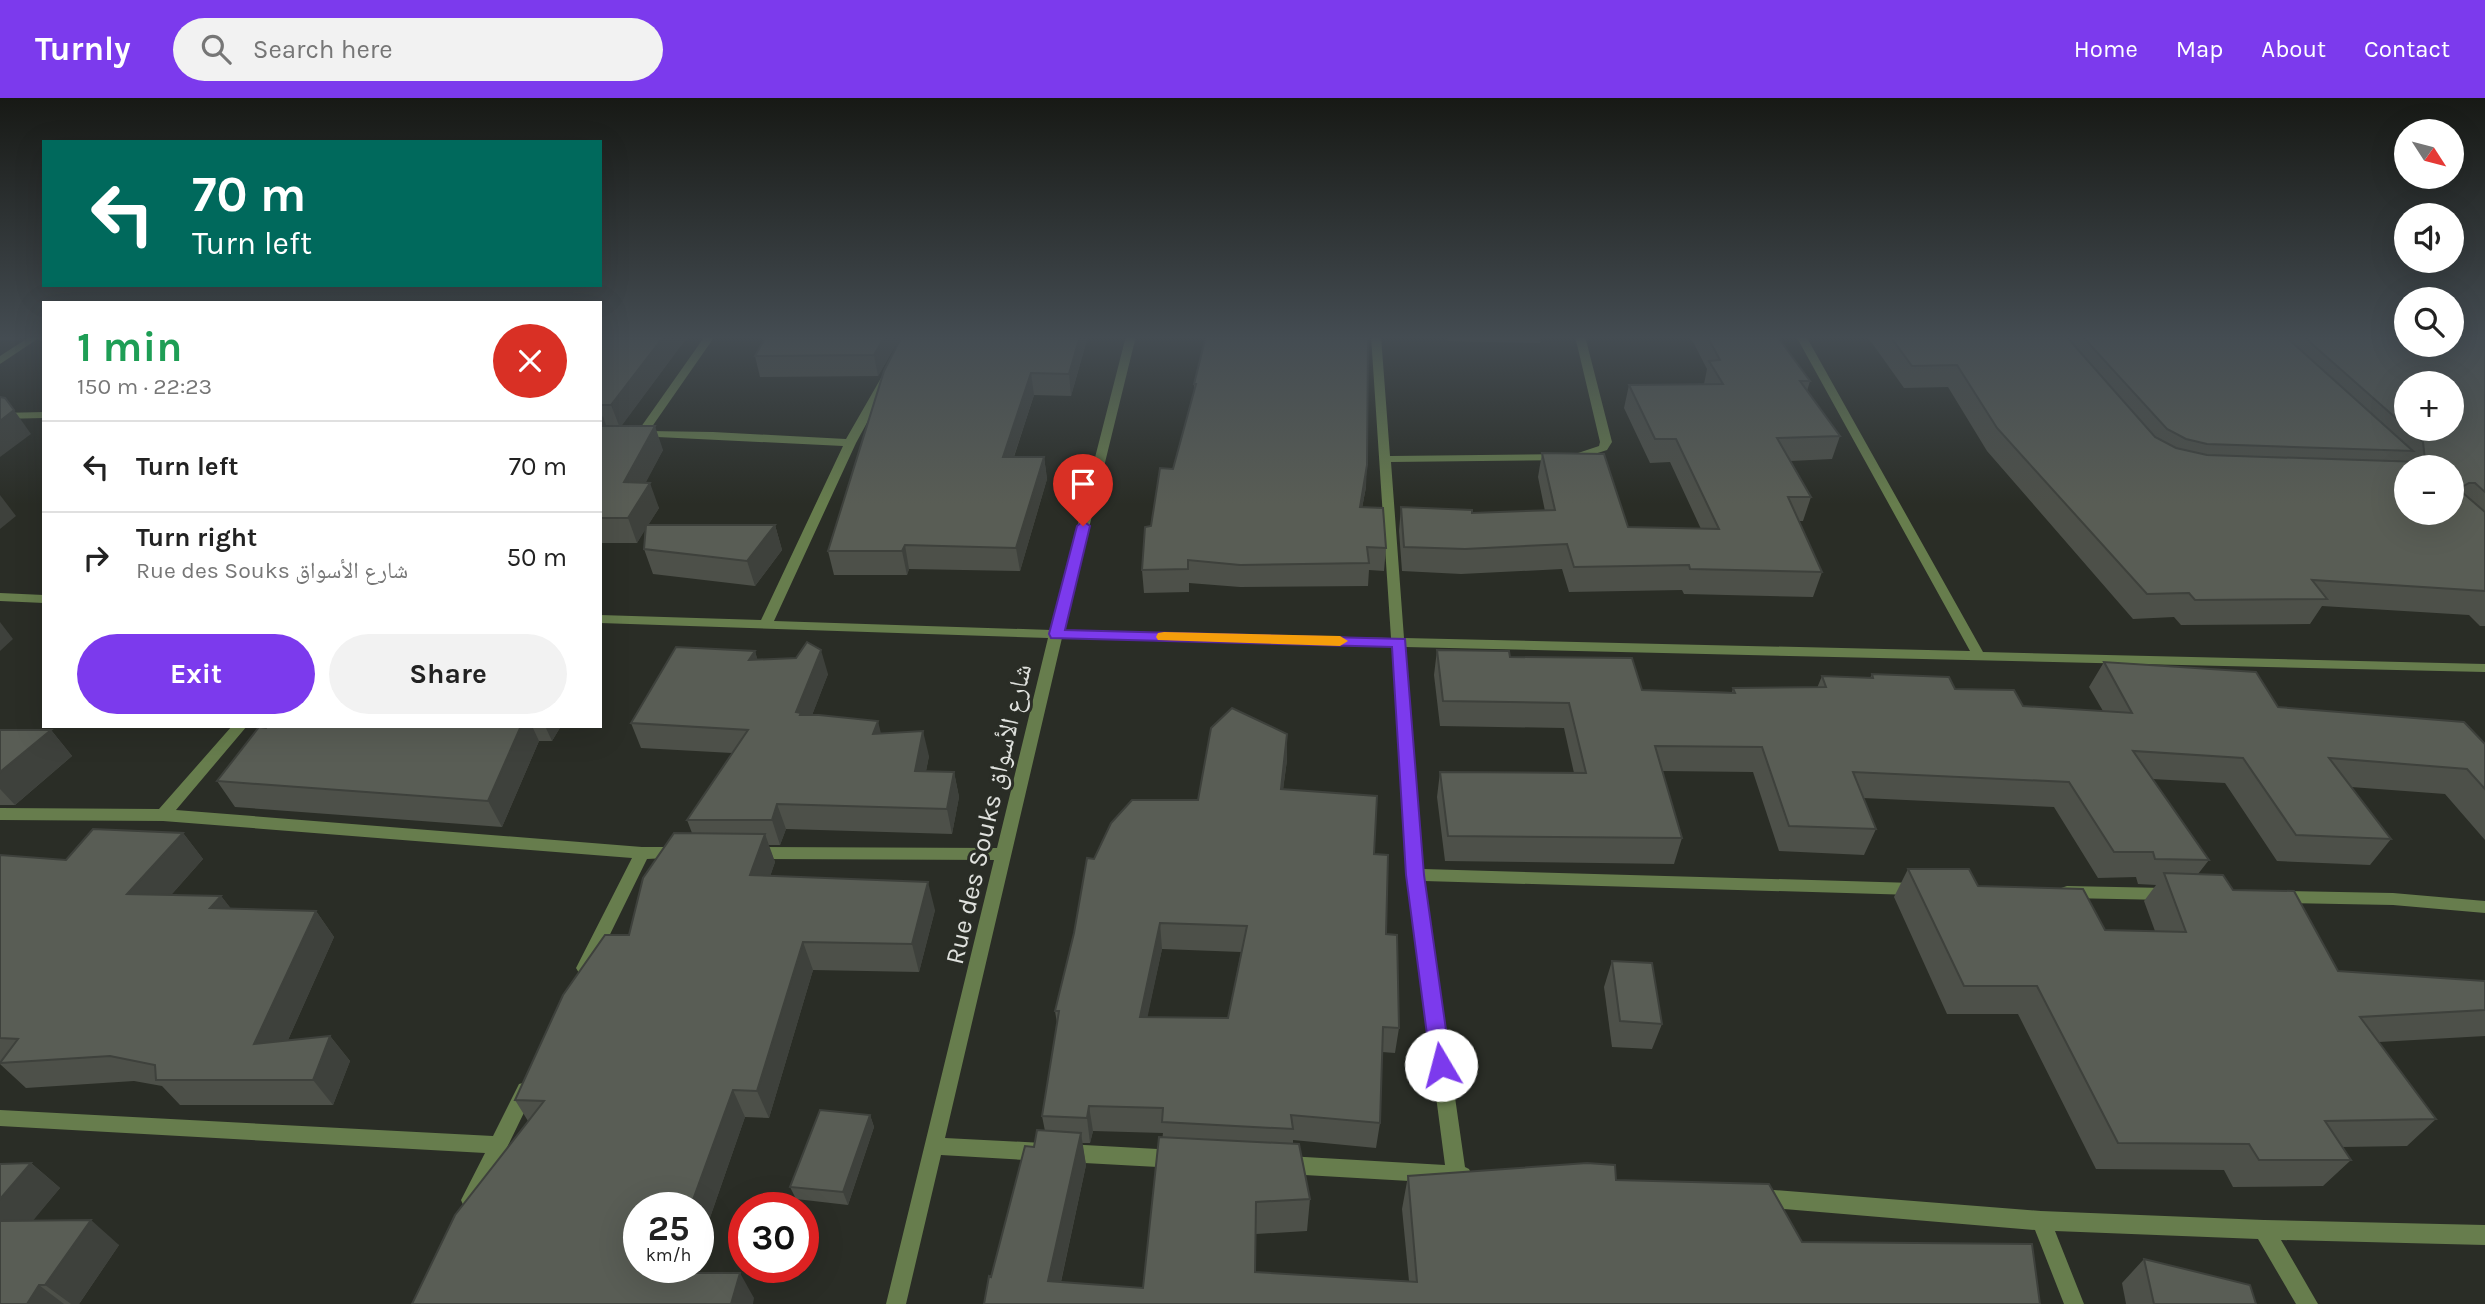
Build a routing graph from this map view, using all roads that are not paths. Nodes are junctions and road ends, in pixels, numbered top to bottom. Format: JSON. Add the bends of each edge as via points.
{"nodes":[{"id":1,"x":670,"y":392,"type":"edge"},
{"id":2,"x":878,"y":392,"type":"edge"},
{"id":3,"x":1117,"y":392,"type":"edge"},
{"id":4,"x":1381,"y":392,"type":"edge"},
{"id":5,"x":1594,"y":392,"type":"edge"},
{"id":6,"x":1832,"y":392,"type":"edge"},
{"id":7,"x":42,"y":415,"type":"edge"},
{"id":8,"x":0,"y":416,"type":"edge"},
{"id":9,"x":628,"y":434,"type":"edge"},
{"id":10,"x":641,"y":434,"type":"junction"},
{"id":11,"x":850,"y":443,"type":"junction"},
{"id":12,"x":1386,"y":459,"type":"junction"},
{"id":13,"x":0,"y":597,"type":"edge"},
{"id":14,"x":42,"y":599,"type":"edge"},
{"id":15,"x":602,"y":619,"type":"edge"},
{"id":16,"x":765,"y":625,"type":"junction"},
{"id":17,"x":1056,"y":634,"type":"junction"},
{"id":18,"x":1400,"y":642,"type":"junction"},
{"id":19,"x":1979,"y":656,"type":"junction"},
{"id":20,"x":2485,"y":668,"type":"edge"},
{"id":21,"x":238,"y":728,"type":"edge"},
{"id":22,"x":0,"y":814,"type":"edge"},
{"id":23,"x":163,"y":815,"type":"junction"},
{"id":24,"x":642,"y":853,"type":"junction"},
{"id":25,"x":697,"y":853,"type":"edge"},
{"id":26,"x":739,"y":853,"type":"edge"},
{"id":27,"x":1003,"y":854,"type":"junction"},
{"id":28,"x":1415,"y":875,"type":"junction"},
{"id":29,"x":1937,"y":889,"type":"edge"},
{"id":30,"x":2047,"y":892,"type":"edge"},
{"id":31,"x":2186,"y":895,"type":"edge"},
{"id":32,"x":2269,"y":897,"type":"edge"},
{"id":33,"x":2485,"y":907,"type":"edge"},
{"id":34,"x":576,"y":986,"type":"edge"},
{"id":35,"x":535,"y":1072,"type":"edge"},
{"id":36,"x":0,"y":1118,"type":"edge"},
{"id":37,"x":499,"y":1145,"type":"junction"},
{"id":38,"x":933,"y":1146,"type":"junction"},
{"id":39,"x":1195,"y":1160,"type":"edge"},
{"id":40,"x":1263,"y":1164,"type":"edge"},
{"id":41,"x":1456,"y":1174,"type":"junction"},
{"id":42,"x":1482,"y":1176,"type":"edge"},
{"id":43,"x":1739,"y":1196,"type":"edge"},
{"id":44,"x":462,"y":1218,"type":"edge"},
{"id":45,"x":2041,"y":1221,"type":"junction"},
{"id":46,"x":2264,"y":1230,"type":"junction"},
{"id":47,"x":2485,"y":1235,"type":"edge"},
{"id":48,"x":896,"y":1304,"type":"edge"},
{"id":49,"x":2074,"y":1304,"type":"edge"},
{"id":50,"x":2308,"y":1304,"type":"edge"}],
"edges":[{"from":1,"to":10,"type":"street"},
{"from":2,"to":11,"type":"street"},
{"from":3,"to":17,"type":"street","name":"Rue des Souks شارع الأسواق"},
{"from":4,"to":12,"type":"street"},
{"from":5,"to":12,"type":"street","via":[[1606,442],[1603,448],[1576,457]]},
{"from":6,"to":19,"type":"street"},
{"from":7,"to":8,"type":"street"},
{"from":9,"to":10,"type":"street"},
{"from":10,"to":11,"type":"street"},
{"from":11,"to":16,"type":"street"},
{"from":12,"to":18,"type":"street"},
{"from":13,"to":14,"type":"street"},
{"from":15,"to":16,"type":"street"},
{"from":16,"to":17,"type":"street"},
{"from":17,"to":18,"type":"street"},
{"from":17,"to":27,"type":"street","name":"Rue des Souks شارع الأسواق"},
{"from":18,"to":19,"type":"street"},
{"from":18,"to":28,"type":"street"},
{"from":19,"to":20,"type":"street"},
{"from":21,"to":23,"type":"street"},
{"from":22,"to":23,"type":"street"},
{"from":23,"to":24,"type":"street"},
{"from":24,"to":25,"type":"street"},
{"from":24,"to":34,"type":"street"},
{"from":26,"to":27,"type":"street"},
{"from":27,"to":38,"type":"street","name":"Rue des Souks شارع الأسواق"},
{"from":28,"to":29,"type":"street"},
{"from":28,"to":41,"type":"street"},
{"from":30,"to":31,"type":"street"},
{"from":32,"to":33,"type":"street","via":[[2393,899]]},
{"from":35,"to":37,"type":"street"},
{"from":36,"to":37,"type":"street"},
{"from":37,"to":44,"type":"street"},
{"from":38,"to":39,"type":"street"},
{"from":38,"to":48,"type":"street","name":"Rue des Souks شارع الأسواق"},
{"from":40,"to":41,"type":"street"},
{"from":41,"to":42,"type":"street"},
{"from":43,"to":45,"type":"street"},
{"from":45,"to":46,"type":"street"},
{"from":45,"to":49,"type":"street"},
{"from":46,"to":47,"type":"street"},
{"from":46,"to":50,"type":"street"}]}
